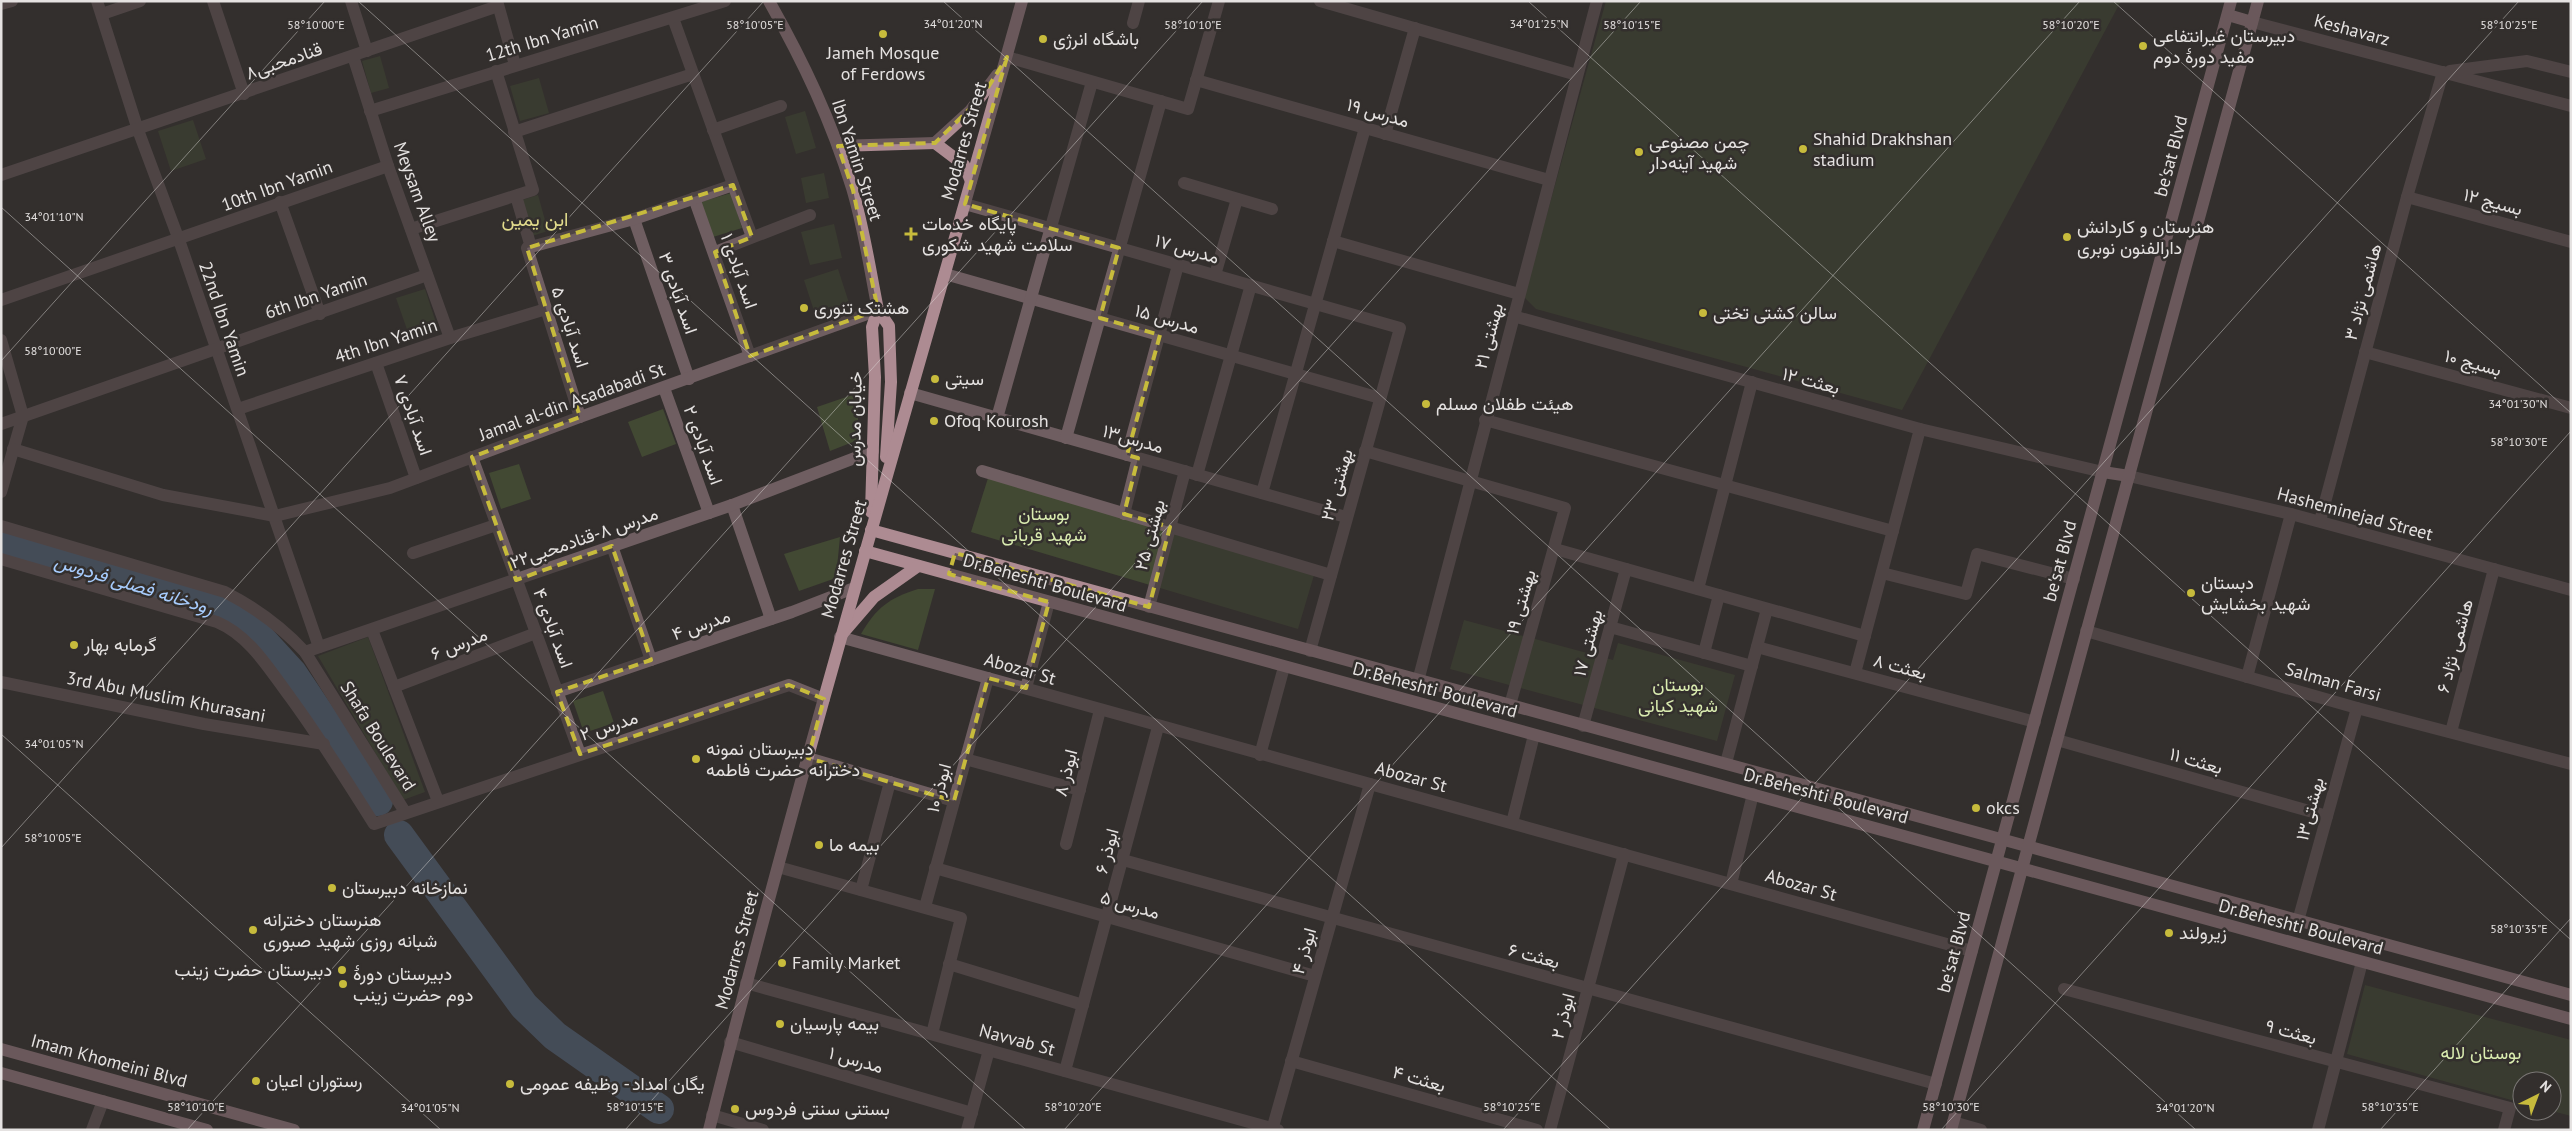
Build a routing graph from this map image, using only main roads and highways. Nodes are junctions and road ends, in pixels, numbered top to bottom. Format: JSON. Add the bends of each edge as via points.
{"nodes":[{"id":1,"x":769,"y":1,"type":"edge"},
{"id":2,"x":1022,"y":1,"type":"edge"},
{"id":3,"x":2231,"y":1,"type":"edge"},
{"id":4,"x":2258,"y":1,"type":"edge"},
{"id":5,"x":2228,"y":15,"type":"junction"},
{"id":6,"x":2252,"y":22,"type":"junction"},
{"id":7,"x":1007,"y":57,"type":"junction"},
{"id":8,"x":935,"y":143,"type":"junction"},
{"id":9,"x":838,"y":146,"type":"junction"},
{"id":10,"x":971,"y":181,"type":"junction"},
{"id":11,"x":878,"y":310,"type":"junction"},
{"id":12,"x":2103,"y":472,"type":"junction"},
{"id":13,"x":2129,"y":476,"type":"junction"},
{"id":14,"x":885,"y":482,"type":"junction"},
{"id":15,"x":870,"y":530,"type":"junction"},
{"id":16,"x":865,"y":551,"type":"junction"},
{"id":17,"x":955,"y":553,"type":"junction"},
{"id":18,"x":918,"y":566,"type":"junction"},
{"id":19,"x":949,"y":574,"type":"junction"},
{"id":20,"x":840,"y":637,"type":"junction"},
{"id":21,"x":2003,"y":840,"type":"junction"},
{"id":22,"x":2028,"y":847,"type":"junction"},
{"id":23,"x":1997,"y":861,"type":"junction"},
{"id":24,"x":2022,"y":869,"type":"junction"},
{"id":25,"x":2571,"y":995,"type":"edge"},
{"id":26,"x":2571,"y":1019,"type":"edge"},
{"id":27,"x":1,"y":1050,"type":"edge"},
{"id":28,"x":1,"y":1073,"type":"edge"},
{"id":29,"x":1952,"y":1126,"type":"edge"},
{"id":30,"x":207,"y":1130,"type":"edge"},
{"id":31,"x":294,"y":1130,"type":"edge"},
{"id":32,"x":709,"y":1130,"type":"edge"},
{"id":33,"x":1923,"y":1130,"type":"edge"}],
"edges":[{"from":1,"to":9,"type":"main road","name":"Ibn Yamin Street","via":[[805,64]]},
{"from":2,"to":7,"type":"main road","name":"Modarres Street"},
{"from":3,"to":5,"type":"main road","name":"be'sat Blvd"},
{"from":4,"to":6,"type":"main road"},
{"from":5,"to":6,"type":"main road"},
{"from":5,"to":12,"type":"main road","name":"be'sat Blvd"},
{"from":6,"to":13,"type":"main road"},
{"from":7,"to":8,"type":"main road","via":[[982,97],[958,124]]},
{"from":7,"to":10,"type":"main road","name":"Modarres Street"},
{"from":8,"to":9,"type":"main road"},
{"from":8,"to":10,"type":"main road","via":[[964,165]]},
{"from":9,"to":11,"type":"main road","name":"Ibn Yamin Street","via":[[853,190]]},
{"from":10,"to":14,"type":"main road","name":"Modarres Street"},
{"from":11,"to":14,"type":"main road","via":[[889,326],[891,382]]},
{"from":11,"to":15,"type":"main road","name":"خیابان مدرس","via":[[872,327],[875,377]]},
{"from":12,"to":13,"type":"main road"},
{"from":12,"to":21,"type":"main road","name":"be'sat Blvd"},
{"from":13,"to":22,"type":"main road"},
{"from":14,"to":15,"type":"main road","name":"Modarres Street"},
{"from":15,"to":16,"type":"main road","name":"Modarres Street"},
{"from":15,"to":17,"type":"main road","name":"Dr.Beheshti Boulevard"},
{"from":16,"to":18,"type":"main road","name":"Dr.Beheshti Boulevard"},
{"from":16,"to":20,"type":"main road","name":"Modarres Street"},
{"from":17,"to":19,"type":"main road"},
{"from":17,"to":21,"type":"main road","name":"Dr.Beheshti Boulevard"},
{"from":18,"to":19,"type":"main road","name":"Dr.Beheshti Boulevard"},
{"from":18,"to":20,"type":"main road","via":[[874,597]]},
{"from":19,"to":23,"type":"main road","name":"Dr.Beheshti Boulevard"},
{"from":20,"to":32,"type":"main road","name":"Modarres Street"},
{"from":21,"to":22,"type":"main road","name":"Dr.Beheshti Boulevard"},
{"from":21,"to":23,"type":"main road","name":"be'sat Blvd"},
{"from":22,"to":24,"type":"main road"},
{"from":22,"to":25,"type":"main road","name":"Dr.Beheshti Boulevard"},
{"from":23,"to":24,"type":"main road","name":"Dr.Beheshti Boulevard"},
{"from":23,"to":33,"type":"main road","name":"be'sat Blvd"},
{"from":24,"to":26,"type":"main road","name":"Dr.Beheshti Boulevard"},
{"from":24,"to":29,"type":"main road"},
{"from":27,"to":31,"type":"main road","name":"Imam Khomeini Blvd"},
{"from":28,"to":30,"type":"main road"}]}
